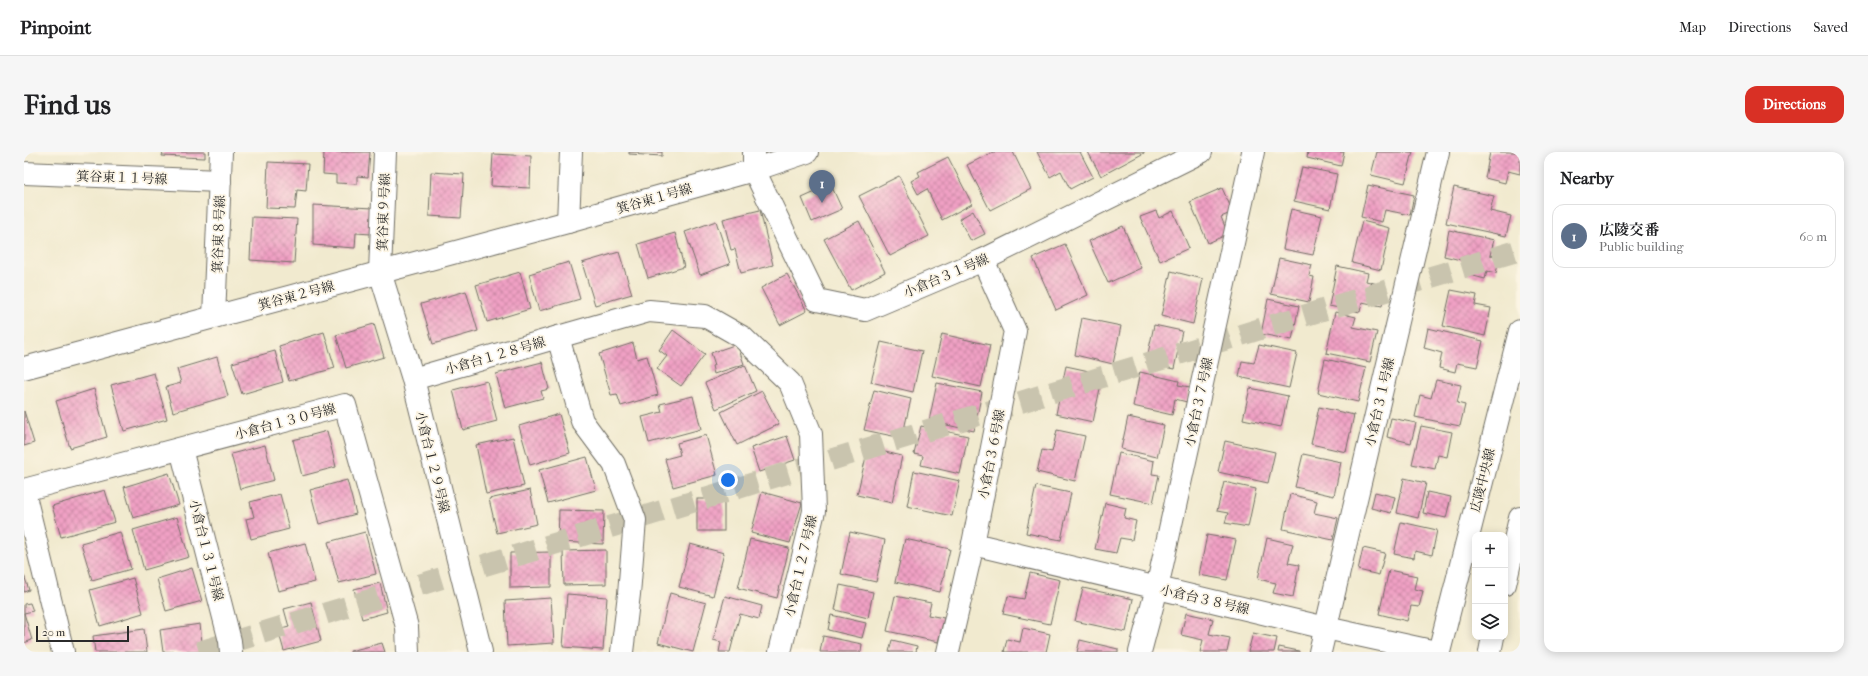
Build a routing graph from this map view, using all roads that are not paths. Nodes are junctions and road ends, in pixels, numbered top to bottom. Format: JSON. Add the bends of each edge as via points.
{"nodes":[{"id":1,"x":221,"y":152,"type":"edge"},
{"id":2,"x":385,"y":152,"type":"edge"},
{"id":3,"x":571,"y":152,"type":"edge"},
{"id":4,"x":807,"y":152,"type":"edge"},
{"id":5,"x":1200,"y":152,"type":"edge"},
{"id":6,"x":1253,"y":152,"type":"edge"},
{"id":7,"x":1438,"y":152,"type":"edge"},
{"id":8,"x":754,"y":161,"type":"edge"},
{"id":9,"x":24,"y":174,"type":"edge"},
{"id":10,"x":220,"y":181,"type":"junction"},
{"id":11,"x":568,"y":222,"type":"junction"},
{"id":12,"x":983,"y":260,"type":"junction"},
{"id":13,"x":380,"y":272,"type":"junction"},
{"id":14,"x":214,"y":317,"type":"junction"},
{"id":15,"x":1520,"y":331,"type":"edge"},
{"id":16,"x":558,"y":337,"type":"junction"},
{"id":17,"x":24,"y":368,"type":"edge"},
{"id":18,"x":413,"y":379,"type":"junction"},
{"id":19,"x":181,"y":449,"type":"junction"},
{"id":20,"x":24,"y":491,"type":"edge"},
{"id":21,"x":1520,"y":518,"type":"edge"},
{"id":22,"x":974,"y":544,"type":"junction"},
{"id":23,"x":1508,"y":571,"type":"edge"},
{"id":24,"x":1156,"y":588,"type":"junction"},
{"id":25,"x":1326,"y":628,"type":"junction"},
{"id":26,"x":1492,"y":640,"type":"edge"},
{"id":27,"x":63,"y":652,"type":"edge"},
{"id":28,"x":231,"y":652,"type":"edge"},
{"id":29,"x":408,"y":652,"type":"edge"},
{"id":30,"x":481,"y":652,"type":"edge"},
{"id":31,"x":622,"y":652,"type":"edge"},
{"id":32,"x":780,"y":652,"type":"edge"},
{"id":33,"x":948,"y":652,"type":"edge"},
{"id":34,"x":1140,"y":652,"type":"edge"},
{"id":35,"x":1320,"y":652,"type":"edge"},
{"id":36,"x":1438,"y":652,"type":"edge"},
{"id":37,"x":1490,"y":652,"type":"edge"}],
"edges":[{"from":1,"to":10,"type":"street","name":"箕谷東８号線"},
{"from":2,"to":13,"type":"street","name":"箕谷東９号線"},
{"from":3,"to":11,"type":"street"},
{"from":4,"to":8,"type":"street","name":"箕谷東１号線"},
{"from":5,"to":12,"type":"street","name":"小倉台３１号線"},
{"from":6,"to":24,"type":"street","name":"小倉台３７号線"},
{"from":7,"to":25,"type":"street","name":"小倉台３１号線"},
{"from":8,"to":11,"type":"street","name":"箕谷東１号線"},
{"from":8,"to":12,"type":"street","name":"小倉台３１号線","via":[[817,300],[865,310]]},
{"from":9,"to":10,"type":"street","name":"箕谷東１１号線"},
{"from":10,"to":14,"type":"street","name":"箕谷東８号線"},
{"from":11,"to":13,"type":"street","name":"箕谷東２号線"},
{"from":12,"to":22,"type":"street","name":"小倉台３６号線","via":[[1015,331]]},
{"from":13,"to":14,"type":"street","name":"箕谷東２号線"},
{"from":13,"to":18,"type":"street","name":"小倉台１２９号線"},
{"from":14,"to":17,"type":"street","name":"箕谷東２号線"},
{"from":15,"to":36,"type":"street","name":"広陵中央線"},
{"from":16,"to":18,"type":"street","name":"小倉台１２８号線"},
{"from":16,"to":31,"type":"street","name":"小倉台１２８号線","via":[[582,421],[614,464],[635,520]]},
{"from":16,"to":32,"type":"street","name":"小倉台１２７号線","via":[[649,311],[705,316],[742,337],[790,383],[811,434],[814,511]]},
{"from":18,"to":30,"type":"street","name":"小倉台１２９号線"},
{"from":19,"to":20,"type":"street","name":"小倉台１３０号線"},
{"from":19,"to":28,"type":"street","name":"小倉台１３１号線"},
{"from":19,"to":29,"type":"street","name":"小倉台１３０号線","via":[[345,405],[407,627]]},
{"from":20,"to":27,"type":"street","name":"小倉台１３０号線"},
{"from":21,"to":23,"type":"street"},
{"from":22,"to":24,"type":"street","name":"小倉台３８号線"},
{"from":22,"to":33,"type":"street","name":"小倉台３６号線"},
{"from":24,"to":25,"type":"street","name":"小倉台３８号線"},
{"from":24,"to":34,"type":"street","name":"小倉台３７号線"},
{"from":25,"to":35,"type":"street","name":"小倉台３１号線"},
{"from":25,"to":36,"type":"street","name":"小倉台３８号線"},
{"from":26,"to":37,"type":"street"}]}
